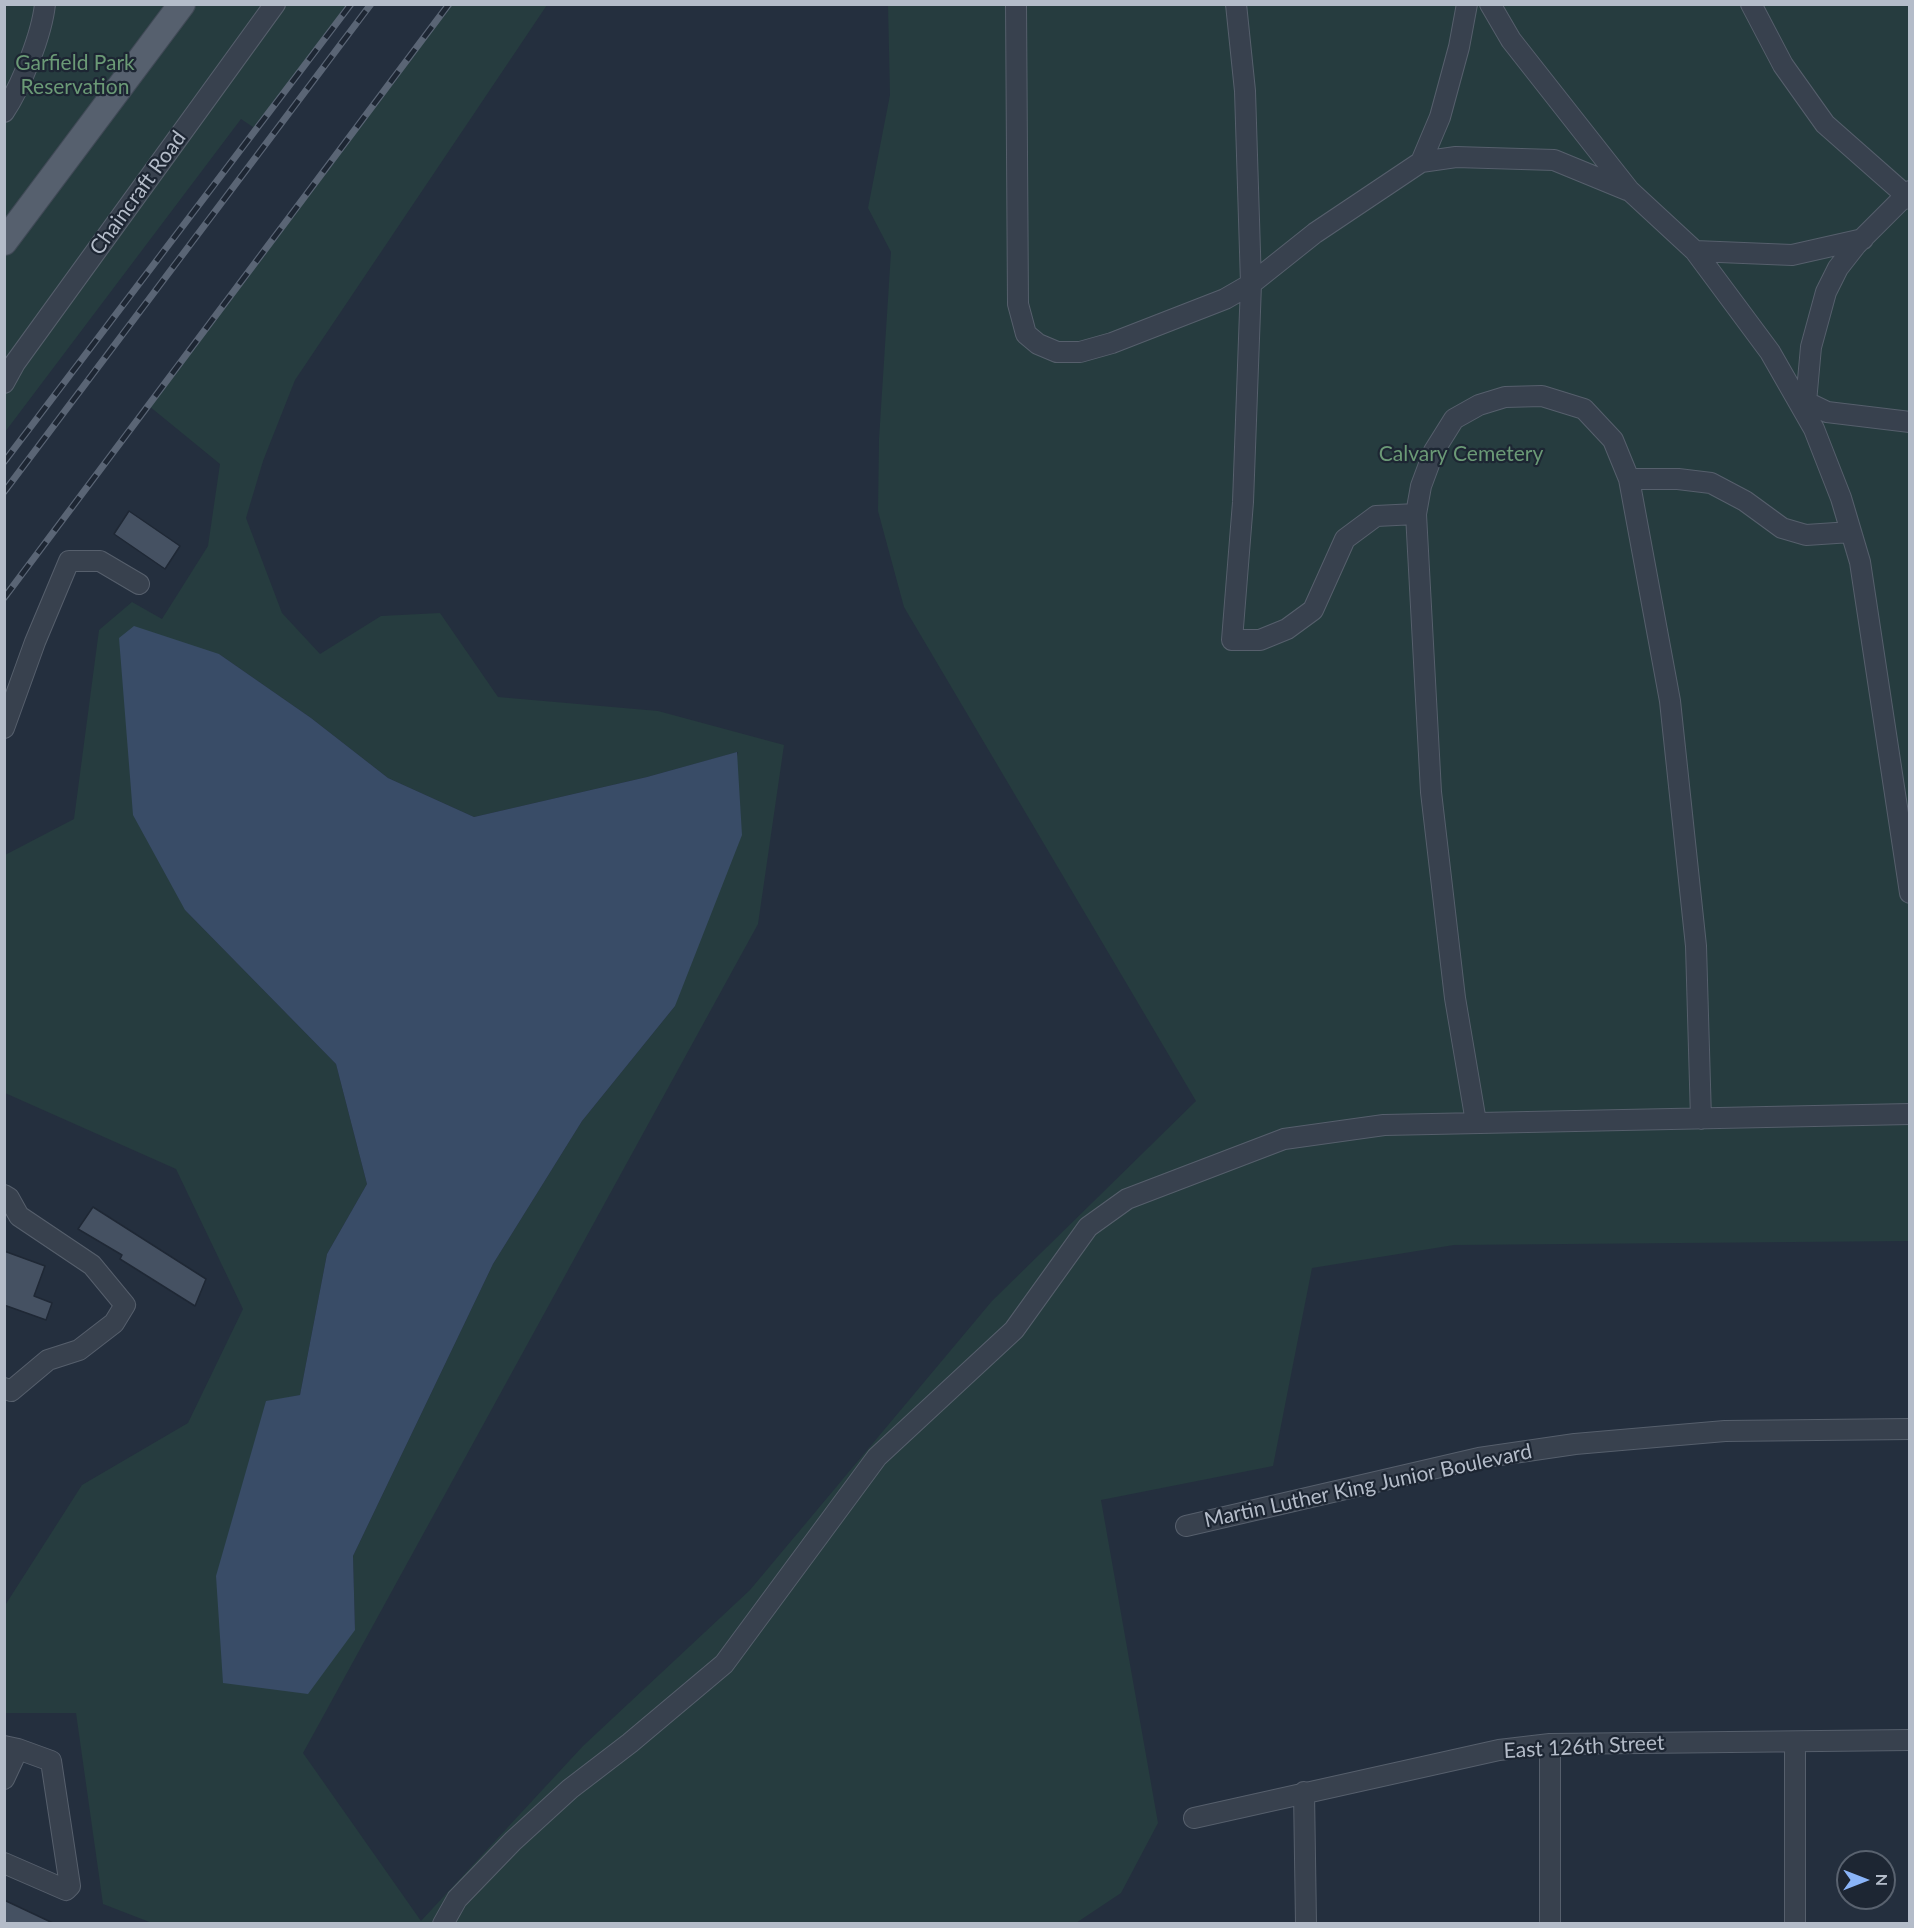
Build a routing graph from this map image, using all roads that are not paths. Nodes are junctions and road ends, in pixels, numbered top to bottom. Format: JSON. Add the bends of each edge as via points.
{"nodes":[{"id":1,"x":45,"y":4,"type":"edge"},
{"id":2,"x":182,"y":4,"type":"edge"},
{"id":3,"x":275,"y":4,"type":"edge"},
{"id":4,"x":1016,"y":4,"type":"edge"},
{"id":5,"x":1236,"y":4,"type":"edge"},
{"id":6,"x":1467,"y":4,"type":"edge"},
{"id":7,"x":1490,"y":4,"type":"edge"},
{"id":8,"x":1751,"y":4,"type":"edge"},
{"id":9,"x":4,"y":112,"type":"edge"},
{"id":10,"x":1421,"y":162,"type":"junction"},
{"id":11,"x":1629,"y":190,"type":"junction"},
{"id":12,"x":1908,"y":195,"type":"edge"},
{"id":13,"x":1863,"y":238,"type":"junction"},
{"id":14,"x":4,"y":242,"type":"edge"},
{"id":15,"x":1695,"y":251,"type":"junction"},
{"id":16,"x":1251,"y":284,"type":"junction"},
{"id":17,"x":4,"y":383,"type":"edge"},
{"id":18,"x":1801,"y":399,"type":"junction"},
{"id":19,"x":1910,"y":423,"type":"edge"},
{"id":20,"x":1629,"y":479,"type":"junction"},
{"id":21,"x":1416,"y":514,"type":"junction"},
{"id":22,"x":1851,"y":532,"type":"junction"},
{"id":23,"x":139,"y":585,"type":"dead end"},
{"id":24,"x":4,"y":728,"type":"edge"},
{"id":25,"x":1910,"y":893,"type":"edge"},
{"id":26,"x":1910,"y":1114,"type":"edge"},
{"id":27,"x":1701,"y":1119,"type":"junction"},
{"id":28,"x":1476,"y":1122,"type":"junction"},
{"id":29,"x":4,"y":1195,"type":"edge"},
{"id":30,"x":4,"y":1388,"type":"edge"},
{"id":31,"x":1910,"y":1429,"type":"edge"},
{"id":32,"x":1186,"y":1526,"type":"dead end"},
{"id":33,"x":1910,"y":1740,"type":"edge"},
{"id":34,"x":1795,"y":1742,"type":"junction"},
{"id":35,"x":1550,"y":1744,"type":"junction"},
{"id":36,"x":11,"y":1747,"type":"edge"},
{"id":37,"x":4,"y":1779,"type":"edge"},
{"id":38,"x":1304,"y":1792,"type":"junction"},
{"id":39,"x":1194,"y":1818,"type":"dead end"},
{"id":40,"x":4,"y":1863,"type":"edge"},
{"id":41,"x":443,"y":1923,"type":"edge"},
{"id":42,"x":1306,"y":1923,"type":"edge"},
{"id":43,"x":1550,"y":1923,"type":"edge"},
{"id":44,"x":1795,"y":1923,"type":"edge"}],
"edges":[{"from":1,"to":9,"type":"street","via":[[43,21],[23,75]]},
{"from":2,"to":14,"type":"main road"},
{"from":3,"to":17,"type":"street","name":"Chaincraft Road"},
{"from":4,"to":16,"type":"street","via":[[1018,304],[1026,334],[1057,352],[1080,352],[1112,343]]},
{"from":5,"to":16,"type":"street","via":[[1245,91]]},
{"from":6,"to":10,"type":"street","via":[[1440,117]]},
{"from":7,"to":11,"type":"street","via":[[1511,40]]},
{"from":8,"to":12,"type":"street","via":[[1783,65],[1825,124]]},
{"from":10,"to":11,"type":"street","via":[[1456,157],[1554,160]]},
{"from":10,"to":16,"type":"street","via":[[1315,233]]},
{"from":11,"to":15,"type":"street"},
{"from":12,"to":13,"type":"street"},
{"from":13,"to":15,"type":"street","via":[[1792,255]]},
{"from":13,"to":18,"type":"street","via":[[1838,268],[1827,292]]},
{"from":15,"to":18,"type":"street"},
{"from":16,"to":21,"type":"street","via":[[1243,502],[1232,640],[1260,640],[1287,629],[1313,610],[1345,539],[1376,516]]},
{"from":18,"to":19,"type":"street","via":[[1827,412]]},
{"from":18,"to":22,"type":"street"},
{"from":20,"to":21,"type":"street","via":[[1613,440],[1584,409],[1542,396],[1505,397],[1454,419],[1434,451]]},
{"from":20,"to":22,"type":"street","via":[[1711,483],[1782,528],[1806,535]]},
{"from":20,"to":27,"type":"street","via":[[1670,701],[1696,946]]},
{"from":21,"to":28,"type":"street","via":[[1431,792],[1455,998]]},
{"from":22,"to":25,"type":"street","via":[[1860,562]]},
{"from":23,"to":24,"type":"street","via":[[100,561],[69,561]]},
{"from":26,"to":27,"type":"street"},
{"from":27,"to":28,"type":"street"},
{"from":28,"to":41,"type":"street","via":[[1384,1125],[1284,1139],[1127,1199],[1088,1227],[1014,1330],[877,1457],[724,1664],[570,1789],[513,1841],[457,1899]]},
{"from":29,"to":30,"type":"street","via":[[19,1216],[93,1265],[125,1305],[114,1323],[79,1350],[48,1359],[11,1391]]},
{"from":31,"to":32,"type":"street","name":"Martin Luther King Junior Boulevard","via":[[1725,1431],[1575,1444],[1479,1458]]},
{"from":33,"to":34,"type":"street","name":"East 126th Street"},
{"from":34,"to":35,"type":"street","name":"East 126th Street"},
{"from":34,"to":44,"type":"street"},
{"from":35,"to":38,"type":"street","name":"East 126th Street","via":[[1499,1750]]},
{"from":35,"to":43,"type":"street"},
{"from":36,"to":37,"type":"street"},
{"from":36,"to":40,"type":"street","via":[[51,1761],[70,1886],[66,1890]]},
{"from":38,"to":39,"type":"street","name":"East 126th Street"},
{"from":38,"to":42,"type":"street"}]}
